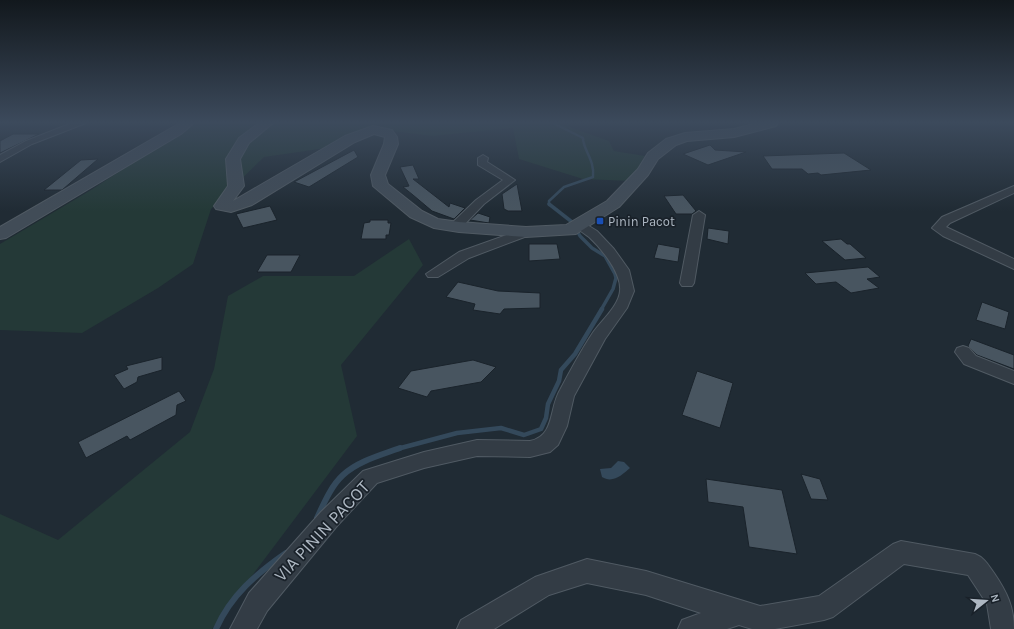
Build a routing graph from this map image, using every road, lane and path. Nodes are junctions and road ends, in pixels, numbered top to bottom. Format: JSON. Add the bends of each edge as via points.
{"nodes":[{"id":1,"x":9,"y":152,"type":"edge"},
{"id":2,"x":138,"y":152,"type":"edge"},
{"id":3,"x":237,"y":152,"type":"edge"},
{"id":4,"x":328,"y":152,"type":"edge"},
{"id":5,"x":387,"y":152,"type":"edge"},
{"id":6,"x":658,"y":152,"type":"edge"},
{"id":7,"x":483,"y":158,"type":"dead end"},
{"id":8,"x":0,"y":159,"type":"edge"},
{"id":9,"x":1014,"y":189,"type":"edge"},
{"id":10,"x":699,"y":215,"type":"dead end"},
{"id":11,"x":456,"y":226,"type":"junction"},
{"id":12,"x":575,"y":228,"type":"junction"},
{"id":13,"x":526,"y":232,"type":"junction"},
{"id":14,"x":0,"y":234,"type":"edge"},
{"id":15,"x":1014,"y":266,"type":"edge"},
{"id":16,"x":433,"y":274,"type":"dead end"},
{"id":17,"x":687,"y":283,"type":"dead end"},
{"id":18,"x":963,"y":352,"type":"dead end"},
{"id":19,"x":1014,"y":378,"type":"edge"},
{"id":20,"x":740,"y":612,"type":"junction"},
{"id":21,"x":243,"y":629,"type":"edge"},
{"id":22,"x":470,"y":629,"type":"edge"},
{"id":23,"x":691,"y":629,"type":"edge"},
{"id":24,"x":1004,"y":629,"type":"edge"}],
"edges":[{"from":1,"to":8,"type":"street"},
{"from":2,"to":14,"type":"street","via":[[41,213]]},
{"from":3,"to":4,"type":"street","via":[[233,159],[236,186],[222,206],[226,207],[246,202]]},
{"from":5,"to":11,"type":"street","via":[[378,175],[381,186],[416,214],[434,223]]},
{"from":6,"to":12,"type":"street","via":[[613,204]]},
{"from":7,"to":11,"type":"street","via":[[482,163],[510,180],[480,202]]},
{"from":9,"to":15,"type":"street","via":[[978,208],[946,220],[938,228],[997,255]]},
{"from":10,"to":17,"type":"street"},
{"from":11,"to":13,"type":"street"},
{"from":12,"to":13,"type":"street"},
{"from":12,"to":21,"type":"street","name":"VIA PININ PACOT","via":[[593,234],[609,252],[622,270],[627,291],[620,308],[598,337],[565,396],[558,426],[551,440],[543,446],[530,449],[478,448],[424,460],[370,477],[329,519],[258,602]]},
{"from":13,"to":16,"type":"street","via":[[464,256]]},
{"from":18,"to":19,"type":"street","via":[[970,360]]},
{"from":20,"to":22,"type":"street","via":[[646,583],[587,571],[543,585]]},
{"from":20,"to":23,"type":"street"},
{"from":20,"to":24,"type":"street","via":[[760,619],[824,608],[901,552],[975,565],[998,600]]}]}
